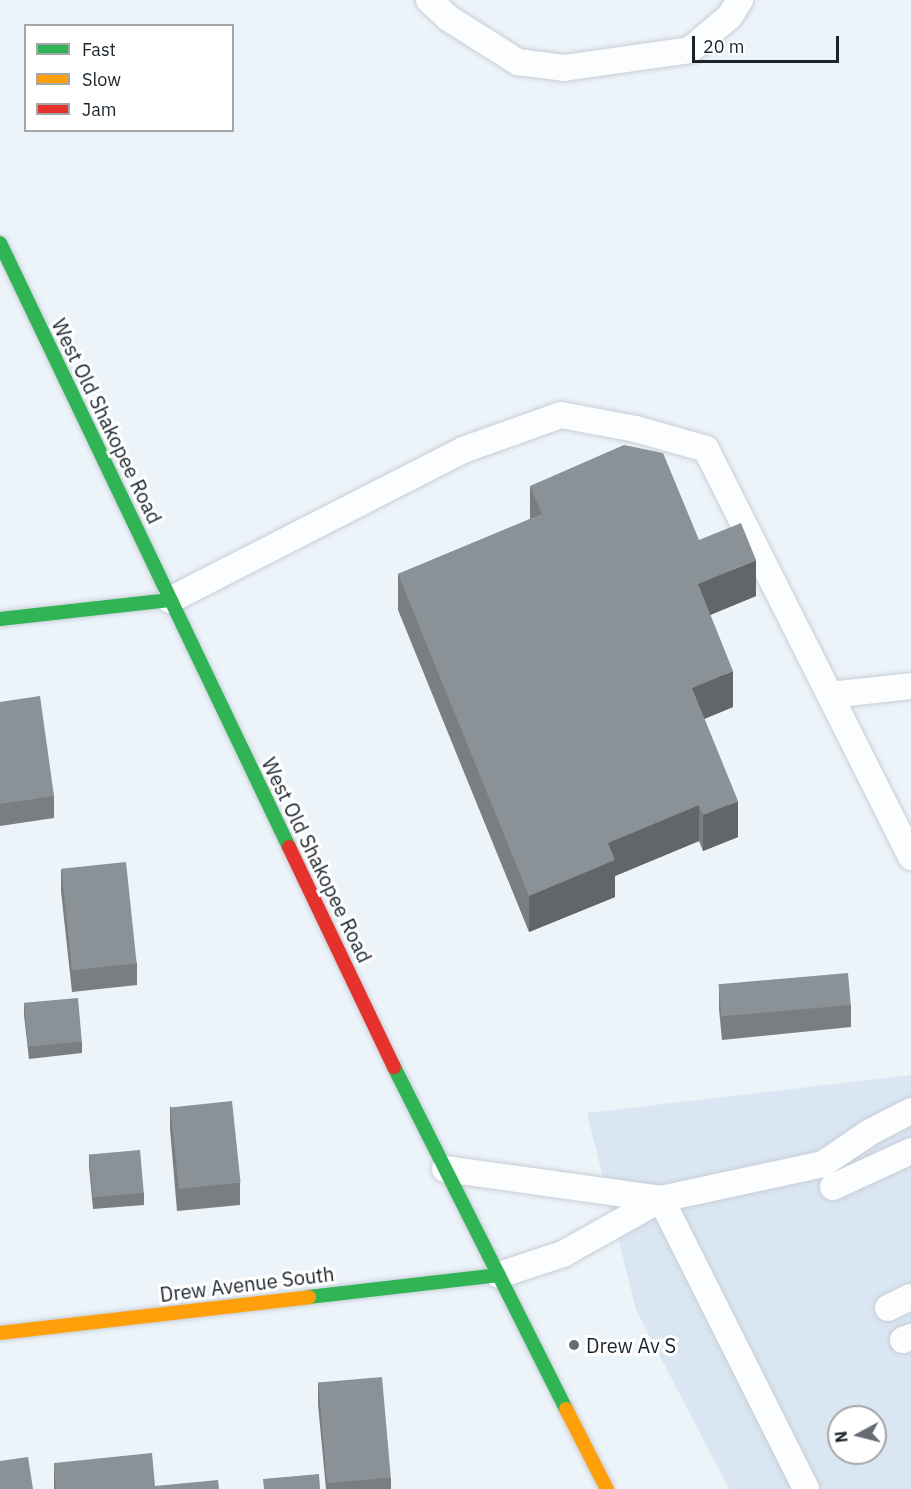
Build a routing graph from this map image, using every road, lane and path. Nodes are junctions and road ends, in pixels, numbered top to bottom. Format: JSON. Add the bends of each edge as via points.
{"nodes":[{"id":1,"x":429,"y":0,"type":"edge"},
{"id":2,"x":740,"y":0,"type":"edge"},
{"id":3,"x":0,"y":243,"type":"edge"},
{"id":4,"x":170,"y":600,"type":"junction"},
{"id":5,"x":0,"y":619,"type":"edge"},
{"id":6,"x":911,"y":686,"type":"edge"},
{"id":7,"x":830,"y":695,"type":"junction"},
{"id":8,"x":909,"y":850,"type":"edge"},
{"id":9,"x":911,"y":1111,"type":"edge"},
{"id":10,"x":911,"y":1151,"type":"edge"},
{"id":11,"x":445,"y":1168,"type":"junction"},
{"id":12,"x":828,"y":1176,"type":"junction"},
{"id":13,"x":660,"y":1199,"type":"junction"},
{"id":14,"x":499,"y":1275,"type":"junction"},
{"id":15,"x":0,"y":1333,"type":"edge"},
{"id":16,"x":607,"y":1489,"type":"edge"},
{"id":17,"x":806,"y":1489,"type":"edge"}],
"edges":[{"from":1,"to":2,"type":"lane","via":[[448,18],[518,62],[564,68],[690,51],[730,16]]},
{"from":3,"to":4,"type":"main road","name":"West Old Shakopee Road"},
{"from":4,"to":5,"type":"main road"},
{"from":4,"to":7,"type":"lane","via":[[464,450],[561,416],[636,429],[706,449]]},
{"from":4,"to":11,"type":"main road","name":"West Old Shakopee Road"},
{"from":6,"to":7,"type":"lane"},
{"from":7,"to":8,"type":"lane"},
{"from":9,"to":12,"type":"lane","via":[[870,1132]]},
{"from":10,"to":12,"type":"lane"},
{"from":11,"to":13,"type":"lane"},
{"from":11,"to":14,"type":"main road","name":"West Old Shakopee Road"},
{"from":12,"to":13,"type":"lane"},
{"from":13,"to":14,"type":"lane","via":[[563,1254]]},
{"from":13,"to":17,"type":"lane"},
{"from":14,"to":15,"type":"main road","name":"Drew Avenue South"},
{"from":14,"to":16,"type":"main road","name":"West Old Shakopee Road"}]}
